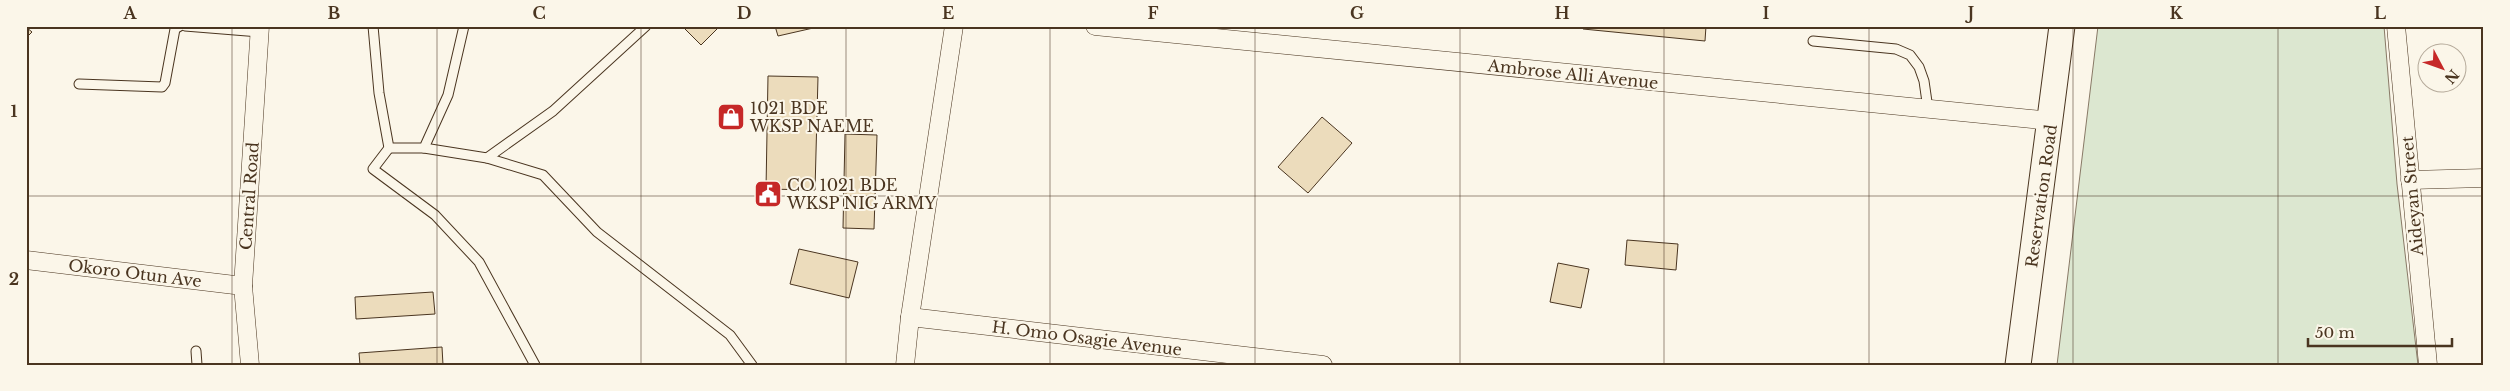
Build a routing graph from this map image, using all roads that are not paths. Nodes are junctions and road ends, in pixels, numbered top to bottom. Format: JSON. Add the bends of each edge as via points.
{"nodes":[{"id":1,"x":180,"y":26,"type":"edge"},
{"id":2,"x":185,"y":26,"type":"edge"},
{"id":3,"x":373,"y":26,"type":"edge"},
{"id":4,"x":464,"y":26,"type":"edge"},
{"id":5,"x":646,"y":26,"type":"edge"},
{"id":6,"x":954,"y":26,"type":"edge"},
{"id":7,"x":2062,"y":26,"type":"edge"},
{"id":8,"x":2396,"y":26,"type":"edge"},
{"id":9,"x":1102,"y":27,"type":"edge"},
{"id":10,"x":260,"y":29,"type":"edge"},
{"id":11,"x":1813,"y":41,"type":"dead end"},
{"id":12,"x":78,"y":84,"type":"dead end"},
{"id":13,"x":1928,"y":109,"type":"junction"},
{"id":14,"x":2051,"y":121,"type":"junction"},
{"id":15,"x":389,"y":148,"type":"junction"},
{"id":16,"x":424,"y":148,"type":"junction"},
{"id":17,"x":487,"y":158,"type":"junction"},
{"id":18,"x":2484,"y":178,"type":"edge"},
{"id":19,"x":2410,"y":180,"type":"junction"},
{"id":20,"x":26,"y":260,"type":"edge"},
{"id":21,"x":244,"y":286,"type":"junction"},
{"id":22,"x":910,"y":318,"type":"junction"},
{"id":23,"x":196,"y":351,"type":"dead end"},
{"id":24,"x":197,"y":365,"type":"edge"},
{"id":25,"x":250,"y":365,"type":"edge"},
{"id":26,"x":535,"y":365,"type":"edge"},
{"id":27,"x":752,"y":365,"type":"edge"},
{"id":28,"x":905,"y":365,"type":"edge"},
{"id":29,"x":1323,"y":365,"type":"edge"},
{"id":30,"x":2018,"y":365,"type":"edge"},
{"id":31,"x":2428,"y":365,"type":"edge"}],
"edges":[{"from":1,"to":12,"type":"lane","via":[[175,29],[162,87]]},
{"from":2,"to":10,"type":"lane"},
{"from":3,"to":15,"type":"lane","via":[[379,93]]},
{"from":4,"to":16,"type":"lane","via":[[448,95]]},
{"from":5,"to":17,"type":"lane","via":[[553,111]]},
{"from":6,"to":22,"type":"street"},
{"from":7,"to":14,"type":"street","name":"Reservation Road"},
{"from":8,"to":19,"type":"street","name":"Aideyan Street"},
{"from":9,"to":13,"type":"street","name":"Ambrose Alli Avenue"},
{"from":10,"to":21,"type":"street","name":"Central Road"},
{"from":11,"to":13,"type":"lane","via":[[1896,49],[1910,55],[1924,81]]},
{"from":13,"to":14,"type":"street","name":"Ambrose Alli Avenue"},
{"from":14,"to":30,"type":"street","name":"Reservation Road"},
{"from":15,"to":16,"type":"lane"},
{"from":15,"to":26,"type":"lane","via":[[372,169],[435,215],[479,262]]},
{"from":16,"to":17,"type":"lane"},
{"from":17,"to":27,"type":"lane","via":[[543,175],[597,232],[730,335]]},
{"from":18,"to":19,"type":"street"},
{"from":19,"to":31,"type":"street","name":"Aideyan Street"},
{"from":20,"to":21,"type":"street","name":"Okoro Otun Ave"},
{"from":21,"to":25,"type":"street","name":"Central Road"},
{"from":22,"to":28,"type":"street"},
{"from":22,"to":29,"type":"street","name":"H. Omo Osagie Avenue"},
{"from":23,"to":24,"type":"lane"}]}
